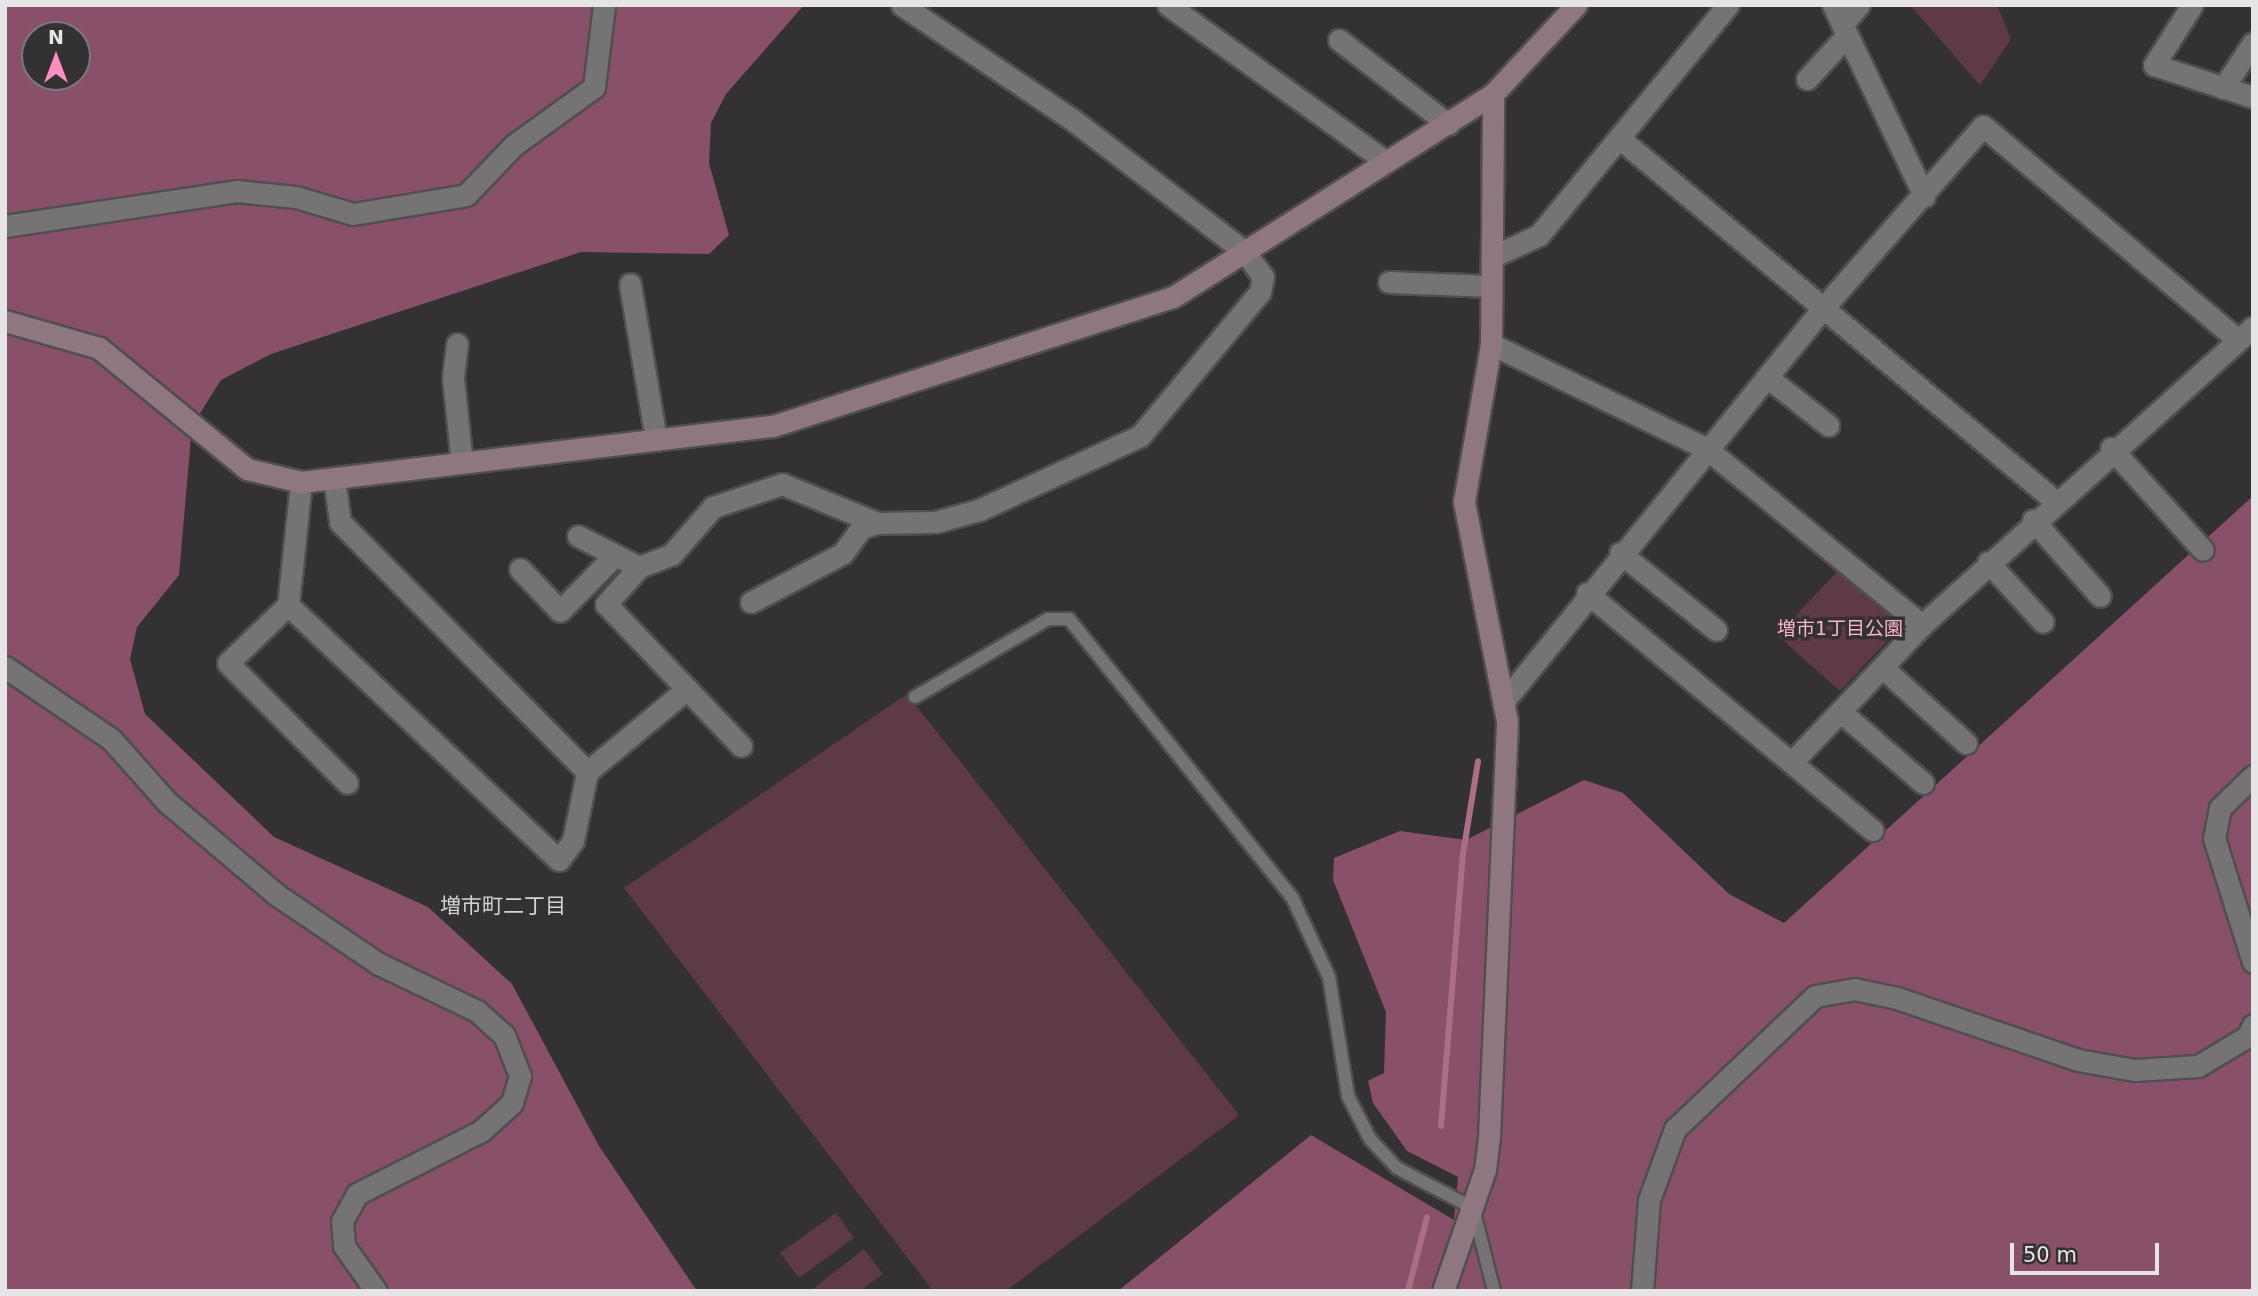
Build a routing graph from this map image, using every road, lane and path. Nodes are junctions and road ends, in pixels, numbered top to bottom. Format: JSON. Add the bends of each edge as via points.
{"nodes":[{"id":1,"x":604,"y":5,"type":"edge"},
{"id":2,"x":902,"y":5,"type":"edge"},
{"id":3,"x":1168,"y":5,"type":"edge"},
{"id":4,"x":1576,"y":5,"type":"edge"},
{"id":5,"x":1728,"y":5,"type":"edge"},
{"id":6,"x":1859,"y":5,"type":"edge"},
{"id":7,"x":2192,"y":5,"type":"edge"},
{"id":8,"x":1841,"y":22,"type":"edge"},
{"id":9,"x":1339,"y":40,"type":"dead end"},
{"id":10,"x":2253,"y":43,"type":"edge"},
{"id":11,"x":1807,"y":79,"type":"dead end"},
{"id":12,"x":2223,"y":88,"type":"junction"},
{"id":13,"x":1493,"y":94,"type":"junction"},
{"id":14,"x":2253,"y":97,"type":"edge"},
{"id":15,"x":1448,"y":124,"type":"junction"},
{"id":16,"x":1619,"y":138,"type":"junction"},
{"id":17,"x":1385,"y":161,"type":"junction"},
{"id":18,"x":1924,"y":196,"type":"junction"},
{"id":19,"x":5,"y":226,"type":"edge"},
{"id":20,"x":1245,"y":252,"type":"junction"},
{"id":21,"x":1492,"y":257,"type":"junction"},
{"id":22,"x":1389,"y":282,"type":"dead end"},
{"id":23,"x":630,"y":284,"type":"dead end"},
{"id":24,"x":1491,"y":286,"type":"junction"},
{"id":25,"x":1823,"y":308,"type":"junction"},
{"id":26,"x":5,"y":321,"type":"edge"},
{"id":27,"x":2245,"y":333,"type":"edge"},
{"id":28,"x":457,"y":344,"type":"dead end"},
{"id":29,"x":1491,"y":344,"type":"junction"},
{"id":30,"x":1767,"y":377,"type":"junction"},
{"id":31,"x":1828,"y":425,"type":"dead end"},
{"id":32,"x":656,"y":440,"type":"junction"},
{"id":33,"x":2111,"y":448,"type":"junction"},
{"id":34,"x":1707,"y":449,"type":"junction"},
{"id":35,"x":462,"y":463,"type":"junction"},
{"id":36,"x":334,"y":478,"type":"junction"},
{"id":37,"x":301,"y":482,"type":"junction"},
{"id":38,"x":2054,"y":500,"type":"junction"},
{"id":39,"x":2033,"y":520,"type":"junction"},
{"id":40,"x":877,"y":523,"type":"junction"},
{"id":41,"x":578,"y":536,"type":"dead end"},
{"id":42,"x":2203,"y":550,"type":"dead end"},
{"id":43,"x":1620,"y":553,"type":"junction"},
{"id":44,"x":615,"y":555,"type":"junction"},
{"id":45,"x":1988,"y":562,"type":"junction"},
{"id":46,"x":639,"y":567,"type":"junction"},
{"id":47,"x":520,"y":569,"type":"dead end"},
{"id":48,"x":1587,"y":593,"type":"junction"},
{"id":49,"x":2100,"y":596,"type":"dead end"},
{"id":50,"x":751,"y":602,"type":"dead end"},
{"id":51,"x":288,"y":605,"type":"junction"},
{"id":52,"x":2043,"y":622,"type":"dead end"},
{"id":53,"x":1922,"y":625,"type":"junction"},
{"id":54,"x":1716,"y":630,"type":"dead end"},
{"id":55,"x":5,"y":667,"type":"edge"},
{"id":56,"x":1883,"y":668,"type":"junction"},
{"id":57,"x":687,"y":689,"type":"junction"},
{"id":58,"x":915,"y":697,"type":"dead end"},
{"id":59,"x":1504,"y":701,"type":"junction"},
{"id":60,"x":1842,"y":713,"type":"junction"},
{"id":61,"x":1966,"y":743,"type":"dead end"},
{"id":62,"x":741,"y":746,"type":"dead end"},
{"id":63,"x":1793,"y":761,"type":"junction"},
{"id":64,"x":587,"y":772,"type":"junction"},
{"id":65,"x":2253,"y":776,"type":"edge"},
{"id":66,"x":347,"y":783,"type":"dead end"},
{"id":67,"x":1923,"y":783,"type":"dead end"},
{"id":68,"x":1872,"y":830,"type":"dead end"},
{"id":69,"x":2253,"y":962,"type":"edge"},
{"id":70,"x":2253,"y":1025,"type":"edge"},
{"id":71,"x":1473,"y":1208,"type":"junction"},
{"id":72,"x":376,"y":1291,"type":"edge"},
{"id":73,"x":1443,"y":1291,"type":"edge"},
{"id":74,"x":1494,"y":1291,"type":"edge"},
{"id":75,"x":1642,"y":1291,"type":"edge"}],
"edges":[{"from":1,"to":19,"type":"street","via":[[594,87],[514,145],[466,195],[353,214],[296,197],[236,191]]},
{"from":2,"to":20,"type":"street","via":[[1073,120]]},
{"from":3,"to":17,"type":"street"},
{"from":4,"to":13,"type":"street","via":[[1520,72]]},
{"from":5,"to":16,"type":"street"},
{"from":6,"to":8,"type":"street"},
{"from":7,"to":12,"type":"street","via":[[2154,65]]},
{"from":8,"to":11,"type":"street"},
{"from":8,"to":18,"type":"street"},
{"from":9,"to":15,"type":"street"},
{"from":10,"to":12,"type":"street"},
{"from":12,"to":14,"type":"street"},
{"from":13,"to":15,"type":"street"},
{"from":13,"to":21,"type":"street"},
{"from":15,"to":17,"type":"street"},
{"from":16,"to":21,"type":"street","via":[[1539,235]]},
{"from":16,"to":25,"type":"street"},
{"from":17,"to":20,"type":"street"},
{"from":18,"to":25,"type":"street"},
{"from":18,"to":27,"type":"street","via":[[1983,126]]},
{"from":20,"to":32,"type":"street","via":[[1173,296],[978,363],[773,426]]},
{"from":20,"to":40,"type":"street","via":[[1263,277],[1260,292],[1140,436],[979,510],[934,522]]},
{"from":21,"to":24,"type":"street"},
{"from":22,"to":24,"type":"street"},
{"from":23,"to":32,"type":"street"},
{"from":24,"to":29,"type":"street"},
{"from":25,"to":30,"type":"street"},
{"from":25,"to":38,"type":"street"},
{"from":26,"to":37,"type":"street","via":[[99,348],[247,469]]},
{"from":27,"to":33,"type":"street"},
{"from":28,"to":35,"type":"street","via":[[453,378]]},
{"from":29,"to":34,"type":"street"},
{"from":29,"to":59,"type":"street","via":[[1464,501]]},
{"from":30,"to":31,"type":"street"},
{"from":30,"to":34,"type":"street"},
{"from":32,"to":35,"type":"street"},
{"from":33,"to":38,"type":"street"},
{"from":33,"to":42,"type":"street"},
{"from":34,"to":43,"type":"street"},
{"from":34,"to":53,"type":"street"},
{"from":35,"to":36,"type":"street"},
{"from":36,"to":37,"type":"street"},
{"from":36,"to":64,"type":"street","via":[[340,522]]},
{"from":37,"to":51,"type":"street"},
{"from":38,"to":39,"type":"street"},
{"from":39,"to":45,"type":"street"},
{"from":39,"to":49,"type":"street"},
{"from":40,"to":46,"type":"street","via":[[782,484],[713,506],[671,555]]},
{"from":40,"to":50,"type":"street","via":[[861,528],[843,553]]},
{"from":41,"to":44,"type":"street"},
{"from":43,"to":48,"type":"street"},
{"from":43,"to":54,"type":"street"},
{"from":44,"to":46,"type":"street"},
{"from":44,"to":47,"type":"street","via":[[560,611]]},
{"from":45,"to":52,"type":"street"},
{"from":45,"to":53,"type":"street"},
{"from":46,"to":57,"type":"street","via":[[607,604]]},
{"from":48,"to":59,"type":"street"},
{"from":48,"to":63,"type":"street"},
{"from":51,"to":64,"type":"street","via":[[559,860],[573,841]]},
{"from":51,"to":66,"type":"street","via":[[228,663]]},
{"from":53,"to":56,"type":"street"},
{"from":55,"to":72,"type":"street","via":[[111,739],[167,802],[277,895],[379,964],[477,1012],[504,1035],[520,1076],[512,1103],[481,1131],[357,1194],[342,1222],[344,1247]]},
{"from":56,"to":60,"type":"street"},
{"from":56,"to":61,"type":"street"},
{"from":57,"to":62,"type":"street"},
{"from":57,"to":64,"type":"street"},
{"from":58,"to":71,"type":"lane","via":[[1048,620],[1069,619],[1314,933],[1329,977],[1342,1083],[1370,1139],[1417,1182]]},
{"from":59,"to":71,"type":"street","via":[[1489,1136]]},
{"from":60,"to":63,"type":"street"},
{"from":60,"to":67,"type":"street"},
{"from":63,"to":68,"type":"street"},
{"from":65,"to":69,"type":"street","via":[[2220,808],[2214,838]]},
{"from":70,"to":75,"type":"street","via":[[2248,1037],[2198,1066],[2135,1070],[2078,1060],[1897,998],[1854,989],[1815,996],[1675,1129],[1649,1200]]},
{"from":71,"to":73,"type":"street"},
{"from":71,"to":74,"type":"lane"}]}
